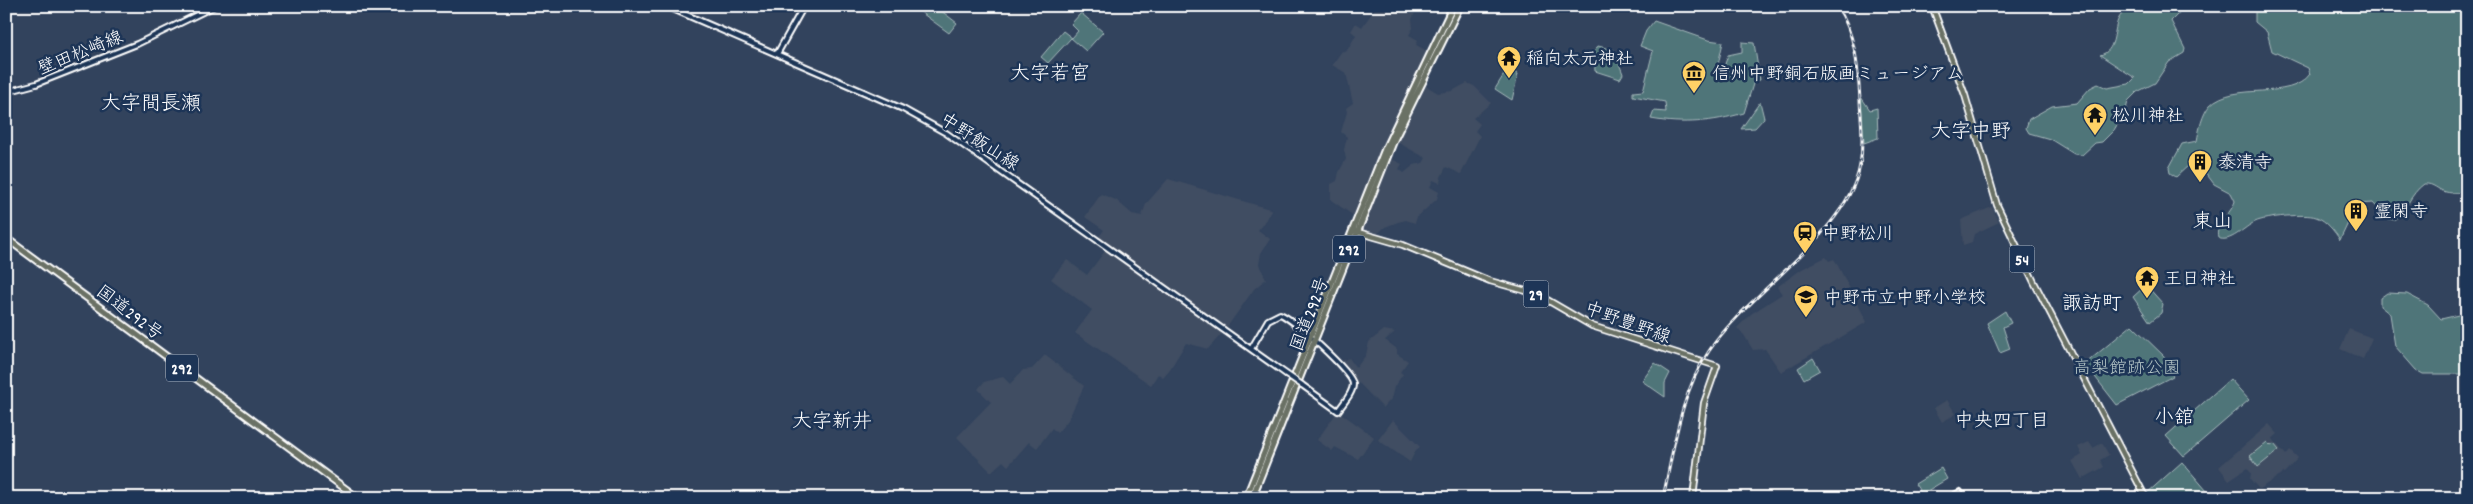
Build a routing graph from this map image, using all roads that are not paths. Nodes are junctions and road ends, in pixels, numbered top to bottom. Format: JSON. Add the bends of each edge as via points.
{"nodes":[{"id":1,"x":215,"y":6,"type":"edge"},
{"id":2,"x":666,"y":6,"type":"edge"},
{"id":3,"x":804,"y":6,"type":"edge"},
{"id":4,"x":1453,"y":6,"type":"edge"},
{"id":5,"x":1460,"y":6,"type":"edge"},
{"id":6,"x":1932,"y":6,"type":"edge"},
{"id":7,"x":778,"y":54,"type":"junction"},
{"id":8,"x":6,"y":92,"type":"edge"},
{"id":9,"x":1353,"y":231,"type":"junction"},
{"id":10,"x":6,"y":238,"type":"edge"},
{"id":11,"x":1311,"y":339,"type":"junction"},
{"id":12,"x":1251,"y":348,"type":"junction"},
{"id":13,"x":358,"y":498,"type":"edge"},
{"id":14,"x":1246,"y":498,"type":"edge"},
{"id":15,"x":1252,"y":498,"type":"edge"},
{"id":16,"x":1692,"y":498,"type":"edge"},
{"id":17,"x":1949,"y":498,"type":"edge"},
{"id":18,"x":1963,"y":498,"type":"edge"},
{"id":19,"x":2146,"y":498,"type":"edge"}],
"edges":[{"from":1,"to":8,"type":"main road","name":"壁田松崎線","via":[[137,44],[36,84]]},
{"from":2,"to":7,"type":"main road","name":"中野飯山線"},
{"from":3,"to":7,"type":"main road"},
{"from":4,"to":9,"type":"highway","name":"国道292号","number":"292","via":[[1390,138]]},
{"from":5,"to":9,"type":"highway","name":"国道292号","number":"292"},
{"from":6,"to":19,"type":"main road","number":"54","via":[[1965,95],[1997,204]]},
{"from":7,"to":12,"type":"main road","name":"中野飯山線","via":[[903,109],[946,132]]},
{"from":9,"to":11,"type":"highway","name":"国道292号","number":"292"},
{"from":9,"to":16,"type":"main road","name":"中野豊野線","number":"29","via":[[1403,245],[1490,281],[1537,294],[1592,326],[1717,366],[1704,403]]},
{"from":10,"to":13,"type":"highway","name":"国道292号","number":"292"},
{"from":11,"to":12,"type":"main road","name":"中野飯山線","via":[[1290,320],[1277,314],[1268,320]]},
{"from":11,"to":12,"type":"main road","name":"中野飯山線","bridge":true,"via":[[1349,374],[1353,382],[1352,390],[1338,411]]},
{"from":11,"to":14,"type":"highway","name":"国道292号","number":"292"},
{"from":11,"to":15,"type":"highway","name":"国道292号","number":"292"},
{"from":17,"to":18,"type":"main road","via":[[1960,492]]}]}
